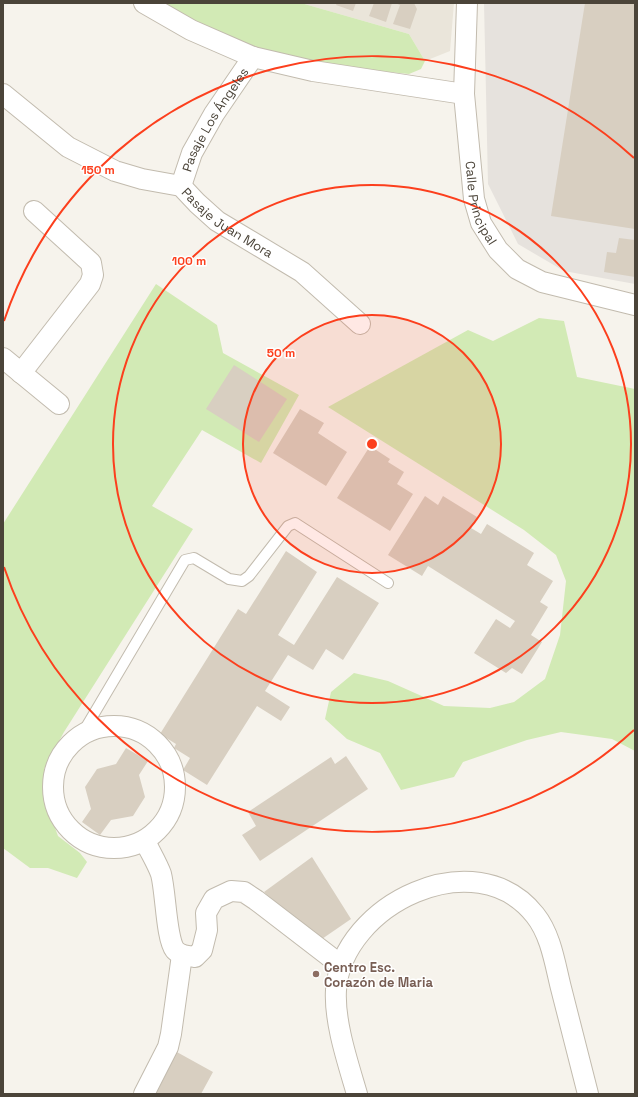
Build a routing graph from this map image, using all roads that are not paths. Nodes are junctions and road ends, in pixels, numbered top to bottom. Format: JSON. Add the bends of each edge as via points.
{"nodes":[{"id":1,"x":144,"y":3,"type":"edge"},
{"id":2,"x":467,"y":3,"type":"edge"},
{"id":3,"x":253,"y":57,"type":"junction"},
{"id":4,"x":3,"y":94,"type":"edge"},
{"id":5,"x":464,"y":94,"type":"junction"},
{"id":6,"x":181,"y":186,"type":"junction"},
{"id":7,"x":34,"y":211,"type":"dead end"},
{"id":8,"x":635,"y":304,"type":"edge"},
{"id":9,"x":360,"y":324,"type":"dead end"},
{"id":10,"x":3,"y":358,"type":"edge"},
{"id":11,"x":21,"y":373,"type":"junction"},
{"id":12,"x":59,"y":404,"type":"dead end"},
{"id":13,"x":388,"y":583,"type":"dead end"},
{"id":14,"x":82,"y":734,"type":"junction"},
{"id":15,"x":146,"y":841,"type":"junction"},
{"id":16,"x":182,"y":955,"type":"junction"},
{"id":17,"x":342,"y":966,"type":"junction"},
{"id":18,"x":144,"y":1094,"type":"edge"},
{"id":19,"x":356,"y":1094,"type":"edge"},
{"id":20,"x":588,"y":1094,"type":"edge"}],
"edges":[{"from":1,"to":3,"type":"street","via":[[191,30]]},
{"from":2,"to":5,"type":"street","name":"Calle Principal"},
{"from":3,"to":5,"type":"street","via":[[313,71]]},
{"from":3,"to":6,"type":"street","name":"Pasaje Los Ángeles","via":[[210,120],[192,153]]},
{"from":4,"to":6,"type":"street","name":"Pasaje Juan Mora","via":[[75,151],[115,171]]},
{"from":5,"to":8,"type":"street","name":"Calle Principal","via":[[474,199],[481,223],[498,250],[517,269],[542,282]]},
{"from":6,"to":9,"type":"street","name":"Pasaje Juan Mora","via":[[217,221],[302,272]]},
{"from":7,"to":11,"type":"street","via":[[91,262],[93,275],[90,284]]},
{"from":10,"to":11,"type":"street"},
{"from":11,"to":12,"type":"street"},
{"from":13,"to":14,"type":"lane","via":[[295,523],[288,526],[249,576],[242,581],[230,579],[194,558],[185,560]]},
{"from":14,"to":15,"type":"street","via":[[105,726],[129,727],[151,738],[167,756],[175,778],[174,803],[163,824]]},
{"from":14,"to":15,"type":"street","via":[[64,750],[54,772],[53,797],[60,819],[77,837],[99,848],[123,849]]},
{"from":15,"to":16,"type":"street","via":[[160,874],[168,911],[169,933],[175,949]]},
{"from":16,"to":17,"type":"street","via":[[195,958],[202,950],[207,930],[206,912],[214,899],[231,891],[244,892],[256,900]]},
{"from":16,"to":18,"type":"street","via":[[168,1047]]},
{"from":17,"to":19,"type":"street","via":[[336,990],[338,1017]]},
{"from":17,"to":20,"type":"street","via":[[355,939],[373,918],[408,895],[440,884],[474,881],[500,888],[522,900],[536,916],[548,941]]}]}
